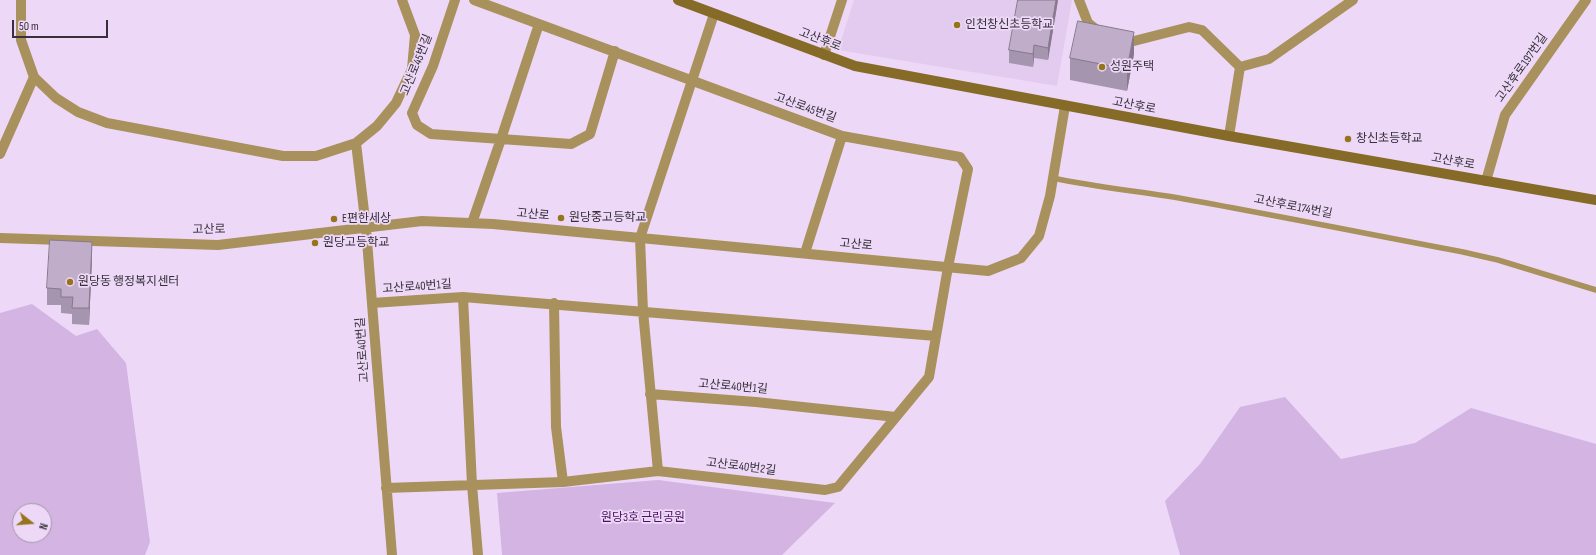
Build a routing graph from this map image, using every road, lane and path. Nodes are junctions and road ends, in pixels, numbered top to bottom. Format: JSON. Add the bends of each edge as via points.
{"nodes":[{"id":1,"x":21,"y":0,"type":"edge"},
{"id":2,"x":402,"y":0,"type":"edge"},
{"id":3,"x":455,"y":0,"type":"edge"},
{"id":4,"x":474,"y":0,"type":"edge"},
{"id":5,"x":678,"y":0,"type":"edge"},
{"id":6,"x":842,"y":0,"type":"edge"},
{"id":7,"x":1079,"y":0,"type":"edge"},
{"id":8,"x":1353,"y":0,"type":"edge"},
{"id":9,"x":1586,"y":0,"type":"edge"},
{"id":10,"x":714,"y":14,"type":"junction"},
{"id":11,"x":539,"y":24,"type":"junction"},
{"id":12,"x":615,"y":52,"type":"junction"},
{"id":13,"x":824,"y":55,"type":"junction"},
{"id":14,"x":1240,"y":67,"type":"junction"},
{"id":15,"x":34,"y":77,"type":"junction"},
{"id":16,"x":692,"y":80,"type":"junction"},
{"id":17,"x":1065,"y":106,"type":"junction"},
{"id":18,"x":842,"y":136,"type":"junction"},
{"id":19,"x":1229,"y":136,"type":"junction"},
{"id":20,"x":501,"y":139,"type":"junction"},
{"id":21,"x":356,"y":143,"type":"junction"},
{"id":22,"x":0,"y":154,"type":"edge"},
{"id":23,"x":1053,"y":178,"type":"junction"},
{"id":24,"x":1486,"y":181,"type":"junction"},
{"id":25,"x":1596,"y":200,"type":"edge"},
{"id":26,"x":472,"y":223,"type":"junction"},
{"id":27,"x":366,"y":228,"type":"junction"},
{"id":28,"x":0,"y":238,"type":"edge"},
{"id":29,"x":640,"y":238,"type":"junction"},
{"id":30,"x":805,"y":253,"type":"junction"},
{"id":31,"x":948,"y":267,"type":"junction"},
{"id":32,"x":1596,"y":290,"type":"edge"},
{"id":33,"x":463,"y":297,"type":"junction"},
{"id":34,"x":372,"y":303,"type":"junction"},
{"id":35,"x":554,"y":303,"type":"junction"},
{"id":36,"x":643,"y":311,"type":"junction"},
{"id":37,"x":936,"y":336,"type":"junction"},
{"id":38,"x":650,"y":394,"type":"junction"},
{"id":39,"x":896,"y":417,"type":"junction"},
{"id":40,"x":658,"y":471,"type":"junction"},
{"id":41,"x":563,"y":482,"type":"junction"},
{"id":42,"x":472,"y":485,"type":"junction"},
{"id":43,"x":386,"y":488,"type":"junction"},
{"id":44,"x":392,"y":555,"type":"edge"},
{"id":45,"x":478,"y":555,"type":"edge"}],
"edges":[{"from":1,"to":15,"type":"street","via":[[21,40]]},
{"from":2,"to":21,"type":"street","via":[[415,35],[412,69],[396,103],[377,126]]},
{"from":3,"to":20,"type":"street","name":"고산로45번길","via":[[433,66],[412,113],[417,125],[431,134]]},
{"from":4,"to":11,"type":"street","name":"고산로45번길"},
{"from":5,"to":10,"type":"main road","name":"고산후로"},
{"from":6,"to":13,"type":"street"},
{"from":7,"to":14,"type":"street","via":[[1088,23],[1109,38],[1130,42],[1189,27],[1202,30]]},
{"from":8,"to":14,"type":"street","via":[[1269,59]]},
{"from":9,"to":24,"type":"street","name":"고산후로197번길","via":[[1505,115]]},
{"from":10,"to":13,"type":"main road","name":"고산후로"},
{"from":10,"to":16,"type":"street"},
{"from":11,"to":12,"type":"street","name":"고산로45번길"},
{"from":11,"to":20,"type":"street"},
{"from":12,"to":16,"type":"street","name":"고산로45번길"},
{"from":12,"to":20,"type":"street","name":"고산로45번길","via":[[590,134],[571,144]]},
{"from":13,"to":17,"type":"main road","name":"고산후로","via":[[854,66]]},
{"from":14,"to":19,"type":"street"},
{"from":15,"to":21,"type":"street","via":[[56,98],[78,112],[107,122],[283,156],[316,156]]},
{"from":15,"to":22,"type":"street"},
{"from":16,"to":18,"type":"street","name":"고산로45번길"},
{"from":16,"to":29,"type":"street"},
{"from":17,"to":19,"type":"main road","name":"고산후로"},
{"from":17,"to":23,"type":"street"},
{"from":18,"to":30,"type":"street"},
{"from":18,"to":31,"type":"street","name":"고산로45번길","via":[[960,157],[968,169]]},
{"from":19,"to":24,"type":"main road","name":"고산후로"},
{"from":20,"to":26,"type":"street"},
{"from":21,"to":27,"type":"street","name":"고산로40번길"},
{"from":23,"to":31,"type":"street","name":"고산로","via":[[1040,236],[1021,258],[988,271]]},
{"from":23,"to":32,"type":"lane","name":"고산후로174번길","via":[[1145,192],[1463,252]]},
{"from":24,"to":25,"type":"main road","name":"고산후로"},
{"from":26,"to":27,"type":"street","name":"고산로","via":[[422,222]]},
{"from":26,"to":29,"type":"street","name":"고산로"},
{"from":27,"to":28,"type":"street","name":"고산로","via":[[218,245]]},
{"from":27,"to":34,"type":"street","name":"고산로40번길"},
{"from":29,"to":30,"type":"street","name":"고산로"},
{"from":29,"to":36,"type":"street"},
{"from":30,"to":31,"type":"street","name":"고산로"},
{"from":31,"to":37,"type":"street","name":"고산로40번2길"},
{"from":33,"to":34,"type":"street","name":"고산로40번1길"},
{"from":33,"to":35,"type":"street","name":"고산로40번1길"},
{"from":33,"to":42,"type":"street","name":"고산로40번1길"},
{"from":34,"to":43,"type":"street","name":"고산로40번길"},
{"from":35,"to":36,"type":"street","name":"고산로40번1길"},
{"from":35,"to":41,"type":"street","via":[[556,427]]},
{"from":36,"to":37,"type":"street","name":"고산로40번1길"},
{"from":36,"to":38,"type":"street"},
{"from":37,"to":39,"type":"street","name":"고산로40번2길","via":[[929,377]]},
{"from":38,"to":39,"type":"street","name":"고산로40번1길"},
{"from":38,"to":40,"type":"street"},
{"from":39,"to":40,"type":"street","name":"고산로40번2길","via":[[838,487],[825,490]]},
{"from":40,"to":41,"type":"street","name":"고산로40번2길"},
{"from":41,"to":42,"type":"street","name":"고산로40번2길"},
{"from":42,"to":43,"type":"street","name":"고산로40번2길"},
{"from":42,"to":45,"type":"street","name":"고산로40번1길"},
{"from":43,"to":44,"type":"street","name":"고산로40번길"}]}
